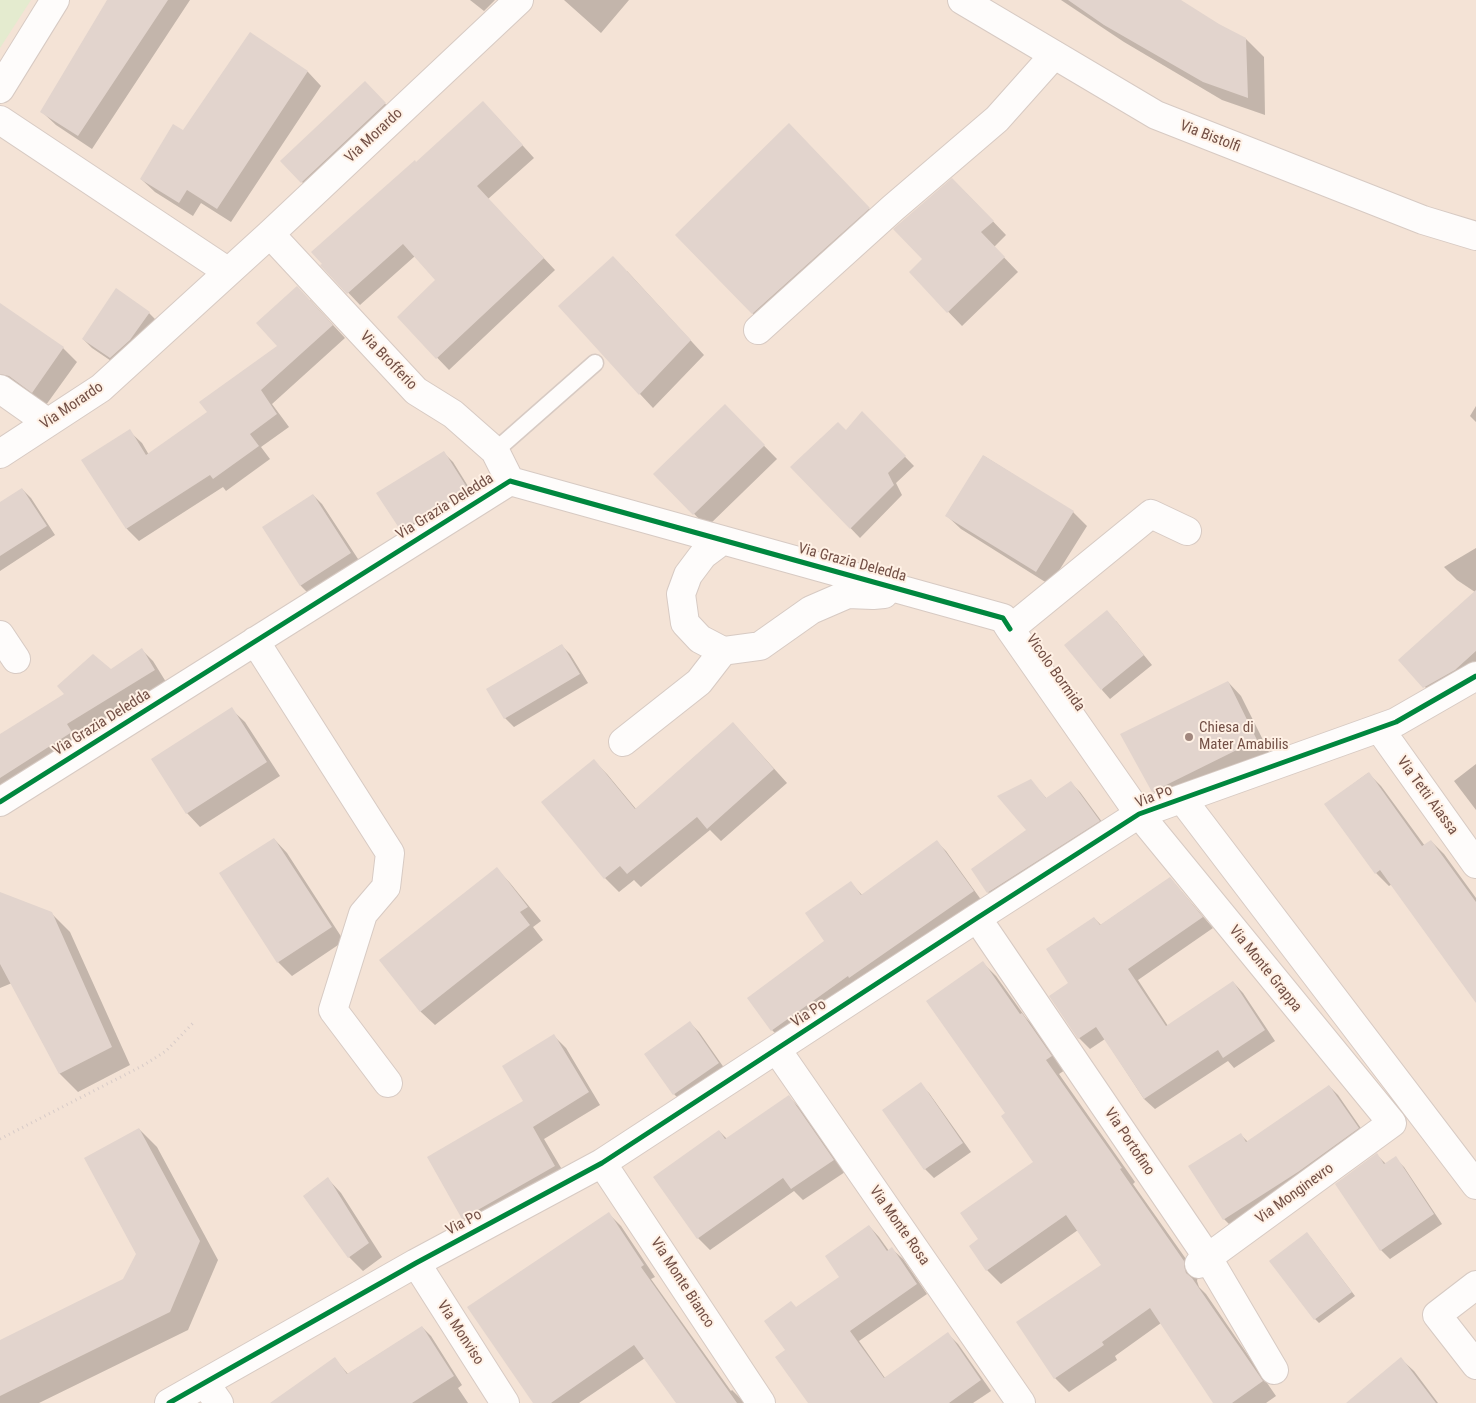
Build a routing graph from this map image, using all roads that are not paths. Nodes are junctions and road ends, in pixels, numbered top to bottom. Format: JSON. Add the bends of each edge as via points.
{"nodes":[{"id":1,"x":55,"y":0,"type":"edge"},
{"id":2,"x":519,"y":0,"type":"edge"},
{"id":3,"x":962,"y":0,"type":"edge"},
{"id":4,"x":1054,"y":55,"type":"junction"},
{"id":5,"x":0,"y":89,"type":"edge"},
{"id":6,"x":0,"y":120,"type":"edge"},
{"id":7,"x":270,"y":234,"type":"junction"},
{"id":8,"x":1476,"y":236,"type":"edge"},
{"id":9,"x":227,"y":271,"type":"junction"},
{"id":10,"x":758,"y":330,"type":"dead end"},
{"id":11,"x":595,"y":363,"type":"dead end"},
{"id":12,"x":0,"y":389,"type":"edge"},
{"id":13,"x":47,"y":422,"type":"junction"},
{"id":14,"x":496,"y":451,"type":"junction"},
{"id":15,"x":0,"y":454,"type":"edge"},
{"id":16,"x":510,"y":481,"type":"junction"},
{"id":17,"x":1187,"y":531,"type":"dead end"},
{"id":18,"x":723,"y":540,"type":"junction"},
{"id":19,"x":908,"y":591,"type":"junction"},
{"id":20,"x":1010,"y":629,"type":"junction"},
{"id":21,"x":0,"y":635,"type":"edge"},
{"id":22,"x":255,"y":641,"type":"junction"},
{"id":23,"x":724,"y":651,"type":"junction"},
{"id":24,"x":16,"y":658,"type":"dead end"},
{"id":25,"x":1476,"y":676,"type":"edge"},
{"id":26,"x":1387,"y":725,"type":"junction"},
{"id":27,"x":623,"y":742,"type":"dead end"},
{"id":28,"x":1182,"y":799,"type":"junction"},
{"id":29,"x":0,"y":802,"type":"edge"},
{"id":30,"x":1139,"y":814,"type":"junction"},
{"id":31,"x":1476,"y":864,"type":"edge"},
{"id":32,"x":977,"y":918,"type":"junction"},
{"id":33,"x":777,"y":1050,"type":"junction"},
{"id":34,"x":388,"y":1083,"type":"dead end"},
{"id":35,"x":1392,"y":1123,"type":"joint"},
{"id":36,"x":602,"y":1163,"type":"junction"},
{"id":37,"x":1476,"y":1185,"type":"edge"},
{"id":38,"x":1203,"y":1261,"type":"junction"},
{"id":39,"x":416,"y":1263,"type":"junction"},
{"id":40,"x":1476,"y":1285,"type":"edge"},
{"id":41,"x":1476,"y":1365,"type":"edge"},
{"id":42,"x":1274,"y":1370,"type":"dead end"},
{"id":43,"x":212,"y":1393,"type":"edge"},
{"id":44,"x":169,"y":1403,"type":"edge"},
{"id":45,"x":505,"y":1403,"type":"edge"},
{"id":46,"x":761,"y":1403,"type":"edge"},
{"id":47,"x":1021,"y":1403,"type":"edge"}],
"edges":[{"from":1,"to":5,"type":"street"},
{"from":2,"to":7,"type":"street","name":"Via Morardo"},
{"from":3,"to":4,"type":"street","name":"Via Bistolfi"},
{"from":4,"to":8,"type":"street","name":"Via Bistolfi","via":[[1156,116],[1423,220]]},
{"from":4,"to":10,"type":"street","via":[[997,119]]},
{"from":6,"to":9,"type":"street"},
{"from":7,"to":9,"type":"street","name":"Via Morardo"},
{"from":7,"to":14,"type":"street","name":"Via Brofferio","via":[[416,391],[453,414]]},
{"from":9,"to":13,"type":"street","name":"Via Morardo","via":[[101,388]]},
{"from":11,"to":14,"type":"lane"},
{"from":12,"to":13,"type":"street"},
{"from":13,"to":15,"type":"street","name":"Via Morardo"},
{"from":14,"to":16,"type":"street","name":"Via Brofferio"},
{"from":16,"to":18,"type":"street","name":"Via Grazia Deledda"},
{"from":16,"to":22,"type":"street","name":"Via Grazia Deledda"},
{"from":17,"to":20,"type":"street","name":"Vicolo Bormida","via":[[1151,514]]},
{"from":18,"to":19,"type":"street","name":"Via Grazia Deledda"},
{"from":18,"to":23,"type":"street","via":[[704,555],[688,575],[681,594],[685,623],[700,639]]},
{"from":19,"to":20,"type":"street","name":"Via Grazia Deledda","via":[[1003,618]]},
{"from":19,"to":23,"type":"street","via":[[848,594],[810,610],[760,646]]},
{"from":20,"to":30,"type":"street","name":"Vicolo Bormida"},
{"from":21,"to":24,"type":"street"},
{"from":22,"to":29,"type":"street","name":"Via Grazia Deledda"},
{"from":22,"to":34,"type":"street","via":[[390,853],[386,887],[364,914],[333,1010]]},
{"from":23,"to":27,"type":"street","via":[[699,682]]},
{"from":25,"to":26,"type":"street","name":"Via Po"},
{"from":26,"to":28,"type":"street","name":"Via Po"},
{"from":26,"to":31,"type":"street","name":"Via Tetti Aiassa"},
{"from":28,"to":30,"type":"street","name":"Via Po"},
{"from":28,"to":37,"type":"street"},
{"from":30,"to":32,"type":"street","name":"Via Po"},
{"from":30,"to":35,"type":"street","name":"Via Monte Grappa"},
{"from":32,"to":33,"type":"street","name":"Via Po"},
{"from":32,"to":38,"type":"street","name":"Via Portofino"},
{"from":33,"to":36,"type":"street","name":"Via Po"},
{"from":33,"to":47,"type":"street","name":"Via Monte Rosa"},
{"from":35,"to":38,"type":"street","name":"Via Monginevro"},
{"from":36,"to":39,"type":"street","name":"Via Po"},
{"from":36,"to":46,"type":"street","name":"Via Monte Bianco"},
{"from":38,"to":42,"type":"street","name":"Via Portofino"},
{"from":39,"to":43,"type":"street","name":"Via Po"},
{"from":39,"to":45,"type":"street","name":"Via Monviso"},
{"from":40,"to":41,"type":"street","via":[[1437,1315]]},
{"from":43,"to":44,"type":"street","name":"Via Po"}]}
